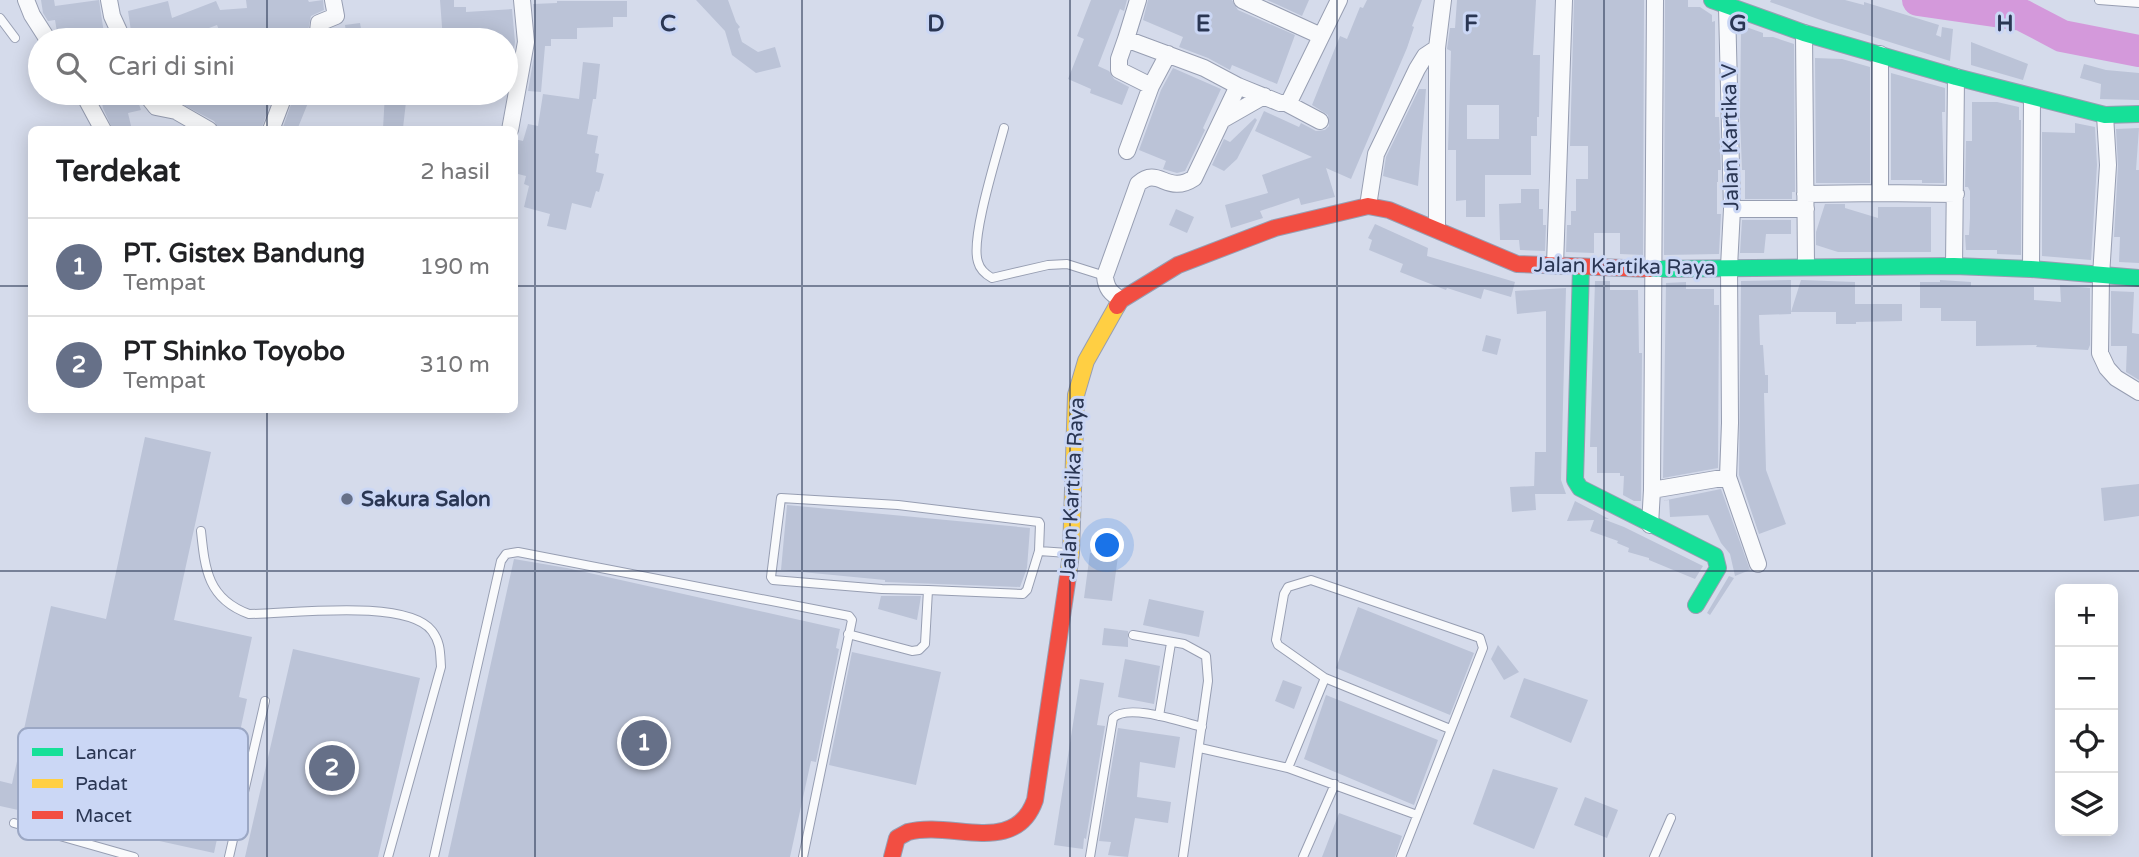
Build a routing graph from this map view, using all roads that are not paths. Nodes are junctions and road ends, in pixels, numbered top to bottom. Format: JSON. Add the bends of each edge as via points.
{"nodes":[{"id":1,"x":26,"y":0,"type":"edge"},
{"id":2,"x":109,"y":0,"type":"edge"},
{"id":3,"x":333,"y":0,"type":"edge"},
{"id":4,"x":522,"y":0,"type":"edge"},
{"id":5,"x":1138,"y":0,"type":"edge"},
{"id":6,"x":1242,"y":0,"type":"edge"},
{"id":7,"x":1339,"y":0,"type":"edge"},
{"id":8,"x":1443,"y":0,"type":"edge"},
{"id":9,"x":1564,"y":0,"type":"edge"},
{"id":10,"x":1656,"y":0,"type":"edge"},
{"id":11,"x":2099,"y":0,"type":"edge"},
{"id":12,"x":1719,"y":3,"type":"edge"},
{"id":13,"x":2139,"y":3,"type":"edge"},
{"id":14,"x":0,"y":18,"type":"edge"},
{"id":15,"x":40,"y":28,"type":"edge"},
{"id":16,"x":118,"y":28,"type":"edge"},
{"id":17,"x":318,"y":28,"type":"edge"},
{"id":18,"x":1804,"y":33,"type":"junction"},
{"id":19,"x":1321,"y":36,"type":"junction"},
{"id":20,"x":15,"y":38,"type":"dead end"},
{"id":21,"x":1126,"y":39,"type":"junction"},
{"id":22,"x":1437,"y":48,"type":"junction"},
{"id":23,"x":1168,"y":54,"type":"junction"},
{"id":24,"x":1880,"y":54,"type":"junction"},
{"id":25,"x":1956,"y":77,"type":"junction"},
{"id":26,"x":518,"y":86,"type":"edge"},
{"id":27,"x":1151,"y":86,"type":"junction"},
{"id":28,"x":1238,"y":86,"type":"junction"},
{"id":29,"x":1264,"y":96,"type":"junction"},
{"id":30,"x":2032,"y":97,"type":"junction"},
{"id":31,"x":1286,"y":103,"type":"junction"},
{"id":32,"x":89,"y":105,"type":"edge"},
{"id":33,"x":154,"y":105,"type":"edge"},
{"id":34,"x":280,"y":105,"type":"edge"},
{"id":35,"x":515,"y":105,"type":"edge"},
{"id":36,"x":2139,"y":114,"type":"edge"},
{"id":37,"x":2105,"y":115,"type":"junction"},
{"id":38,"x":1222,"y":120,"type":"junction"},
{"id":39,"x":1320,"y":121,"type":"dead end"},
{"id":40,"x":101,"y":126,"type":"edge"},
{"id":41,"x":202,"y":126,"type":"edge"},
{"id":42,"x":273,"y":126,"type":"edge"},
{"id":43,"x":511,"y":126,"type":"edge"},
{"id":44,"x":1004,"y":128,"type":"dead end"},
{"id":45,"x":1127,"y":151,"type":"dead end"},
{"id":46,"x":1880,"y":193,"type":"junction"},
{"id":47,"x":1956,"y":194,"type":"junction"},
{"id":48,"x":1806,"y":202,"type":"junction"},
{"id":49,"x":1368,"y":206,"type":"junction"},
{"id":50,"x":1732,"y":209,"type":"junction"},
{"id":51,"x":1437,"y":229,"type":"junction"},
{"id":52,"x":1555,"y":264,"type":"junction"},
{"id":53,"x":1806,"y":266,"type":"junction"},
{"id":54,"x":1954,"y":266,"type":"junction"},
{"id":55,"x":1729,"y":267,"type":"junction"},
{"id":56,"x":1581,"y":268,"type":"junction"},
{"id":57,"x":1652,"y":269,"type":"junction"},
{"id":58,"x":2031,"y":269,"type":"junction"},
{"id":59,"x":1105,"y":276,"type":"junction"},
{"id":60,"x":2101,"y":276,"type":"junction"},
{"id":61,"x":2139,"y":278,"type":"edge"},
{"id":62,"x":1121,"y":300,"type":"junction"},
{"id":63,"x":2139,"y":392,"type":"edge"},
{"id":64,"x":1728,"y":477,"type":"junction"},
{"id":65,"x":1652,"y":489,"type":"junction"},
{"id":66,"x":1650,"y":525,"type":"junction"},
{"id":67,"x":201,"y":531,"type":"dead end"},
{"id":68,"x":1038,"y":551,"type":"junction"},
{"id":69,"x":1071,"y":553,"type":"junction"},
{"id":70,"x":1758,"y":564,"type":"dead end"},
{"id":71,"x":929,"y":590,"type":"junction"},
{"id":72,"x":1696,"y":605,"type":"dead end"},
{"id":73,"x":848,"y":634,"type":"junction"},
{"id":74,"x":1133,"y":635,"type":"dead end"},
{"id":75,"x":1171,"y":643,"type":"junction"},
{"id":76,"x":1325,"y":678,"type":"junction"},
{"id":77,"x":265,"y":701,"type":"dead end"},
{"id":78,"x":1159,"y":716,"type":"junction"},
{"id":79,"x":1202,"y":727,"type":"junction"},
{"id":80,"x":1450,"y":729,"type":"junction"},
{"id":81,"x":1200,"y":748,"type":"junction"},
{"id":82,"x":1288,"y":768,"type":"junction"},
{"id":83,"x":248,"y":775,"type":"edge"},
{"id":84,"x":1335,"y":784,"type":"junction"},
{"id":85,"x":1417,"y":815,"type":"junction"},
{"id":86,"x":1671,"y":818,"type":"dead end"},
{"id":87,"x":14,"y":823,"type":"dead end"},
{"id":88,"x":18,"y":824,"type":"edge"},
{"id":89,"x":74,"y":840,"type":"edge"},
{"id":90,"x":134,"y":857,"type":"edge"},
{"id":91,"x":388,"y":857,"type":"edge"},
{"id":92,"x":434,"y":857,"type":"edge"},
{"id":93,"x":803,"y":857,"type":"edge"},
{"id":94,"x":892,"y":857,"type":"edge"},
{"id":95,"x":1090,"y":857,"type":"edge"},
{"id":96,"x":1183,"y":857,"type":"edge"},
{"id":97,"x":1303,"y":857,"type":"edge"},
{"id":98,"x":1401,"y":857,"type":"edge"},
{"id":99,"x":1654,"y":857,"type":"edge"}],
"edges":[{"from":1,"to":15,"type":"street"},
{"from":2,"to":16,"type":"street"},
{"from":3,"to":17,"type":"street","via":[[337,16],[319,23]]},
{"from":4,"to":26,"type":"street","via":[[526,43]]},
{"from":5,"to":21,"type":"street"},
{"from":6,"to":19,"type":"street"},
{"from":7,"to":19,"type":"street"},
{"from":8,"to":22,"type":"street"},
{"from":9,"to":52,"type":"street"},
{"from":10,"to":57,"type":"street"},
{"from":11,"to":13,"type":"lane"},
{"from":12,"to":18,"type":"street"},
{"from":12,"to":50,"type":"street","name":"Jalan Kartika V"},
{"from":14,"to":20,"type":"lane"},
{"from":18,"to":24,"type":"street"},
{"from":18,"to":48,"type":"street"},
{"from":19,"to":31,"type":"street"},
{"from":21,"to":23,"type":"street"},
{"from":21,"to":27,"type":"street","via":[[1119,70]]},
{"from":22,"to":49,"type":"street","via":[[1417,69],[1376,153]]},
{"from":22,"to":51,"type":"street"},
{"from":23,"to":27,"type":"street"},
{"from":23,"to":28,"type":"street"},
{"from":24,"to":25,"type":"street"},
{"from":24,"to":46,"type":"street"},
{"from":25,"to":30,"type":"street"},
{"from":25,"to":47,"type":"street"},
{"from":27,"to":45,"type":"street"},
{"from":28,"to":29,"type":"street"},
{"from":28,"to":38,"type":"street"},
{"from":29,"to":31,"type":"street"},
{"from":29,"to":38,"type":"street"},
{"from":30,"to":37,"type":"street"},
{"from":30,"to":58,"type":"street"},
{"from":31,"to":39,"type":"street"},
{"from":32,"to":40,"type":"street"},
{"from":33,"to":41,"type":"street"},
{"from":34,"to":42,"type":"street"},
{"from":35,"to":43,"type":"street"},
{"from":36,"to":37,"type":"street"},
{"from":37,"to":60,"type":"street","via":[[2108,165]]},
{"from":38,"to":59,"type":"street","via":[[1194,178],[1175,186],[1146,177],[1138,184]]},
{"from":44,"to":59,"type":"lane","via":[[978,234],[977,260],[984,273],[992,278],[1067,264]]},
{"from":46,"to":47,"type":"street"},
{"from":46,"to":48,"type":"street"},
{"from":47,"to":54,"type":"street"},
{"from":48,"to":50,"type":"street"},
{"from":48,"to":53,"type":"street"},
{"from":49,"to":51,"type":"street","name":"Jalan Kartika Raya"},
{"from":49,"to":62,"type":"street","name":"Jalan Kartika Raya","via":[[1263,232],[1178,265]]},
{"from":50,"to":55,"type":"street","name":"Jalan Kartika V"},
{"from":51,"to":52,"type":"street","name":"Jalan Kartika Raya","via":[[1508,262]]},
{"from":52,"to":56,"type":"street","name":"Jalan Kartika Raya"},
{"from":53,"to":54,"type":"street","name":"Jalan Kartika Raya"},
{"from":53,"to":55,"type":"street","name":"Jalan Kartika Raya"},
{"from":54,"to":58,"type":"street","name":"Jalan Kartika Raya"},
{"from":55,"to":57,"type":"street","name":"Jalan Kartika Raya"},
{"from":55,"to":64,"type":"street","name":"Jalan Kartika V"},
{"from":56,"to":57,"type":"street","name":"Jalan Kartika Raya"},
{"from":56,"to":66,"type":"street","via":[[1575,480],[1580,488]]},
{"from":57,"to":65,"type":"street"},
{"from":58,"to":60,"type":"street","name":"Jalan Kartika Raya"},
{"from":59,"to":62,"type":"street","via":[[1105,285]]},
{"from":60,"to":61,"type":"street","name":"Jalan Kartika Raya"},
{"from":60,"to":63,"type":"street","via":[[2100,353],[2116,378]]},
{"from":62,"to":69,"type":"street","name":"Jalan Kartika Raya","via":[[1086,360],[1076,395]]},
{"from":64,"to":65,"type":"street"},
{"from":64,"to":70,"type":"street"},
{"from":65,"to":66,"type":"street"},
{"from":66,"to":72,"type":"street","via":[[1718,561]]},
{"from":67,"to":91,"type":"lane","via":[[205,569],[216,592],[232,608],[248,614],[375,610],[400,614],[430,629],[440,645],[441,667]]},
{"from":68,"to":69,"type":"lane"},
{"from":68,"to":71,"type":"lane","via":[[1023,594]]},
{"from":68,"to":71,"type":"lane","via":[[1039,522],[898,505],[781,498],[773,580]]},
{"from":69,"to":94,"type":"street","name":"Jalan Kartika Raya","via":[[1030,815],[1006,833],[900,833],[893,842]]},
{"from":71,"to":73,"type":"lane","via":[[925,644],[919,650]]},
{"from":73,"to":92,"type":"lane","via":[[849,616],[519,552],[506,554]]},
{"from":73,"to":93,"type":"lane"},
{"from":74,"to":75,"type":"lane"},
{"from":75,"to":78,"type":"lane"},
{"from":75,"to":79,"type":"lane","via":[[1184,644],[1206,656]]},
{"from":76,"to":80,"type":"lane"},
{"from":76,"to":80,"type":"lane","via":[[1276,640],[1288,587],[1311,580],[1480,638],[1483,648]]},
{"from":76,"to":82,"type":"lane"},
{"from":77,"to":83,"type":"lane"},
{"from":78,"to":79,"type":"lane"},
{"from":78,"to":95,"type":"lane","via":[[1128,712],[1113,718]]},
{"from":79,"to":81,"type":"lane"},
{"from":80,"to":85,"type":"lane"},
{"from":81,"to":82,"type":"lane"},
{"from":81,"to":96,"type":"lane"},
{"from":82,"to":84,"type":"lane"},
{"from":84,"to":85,"type":"lane"},
{"from":84,"to":97,"type":"lane"},
{"from":85,"to":98,"type":"lane"},
{"from":86,"to":99,"type":"lane"},
{"from":87,"to":88,"type":"lane"},
{"from":89,"to":90,"type":"lane"}]}
